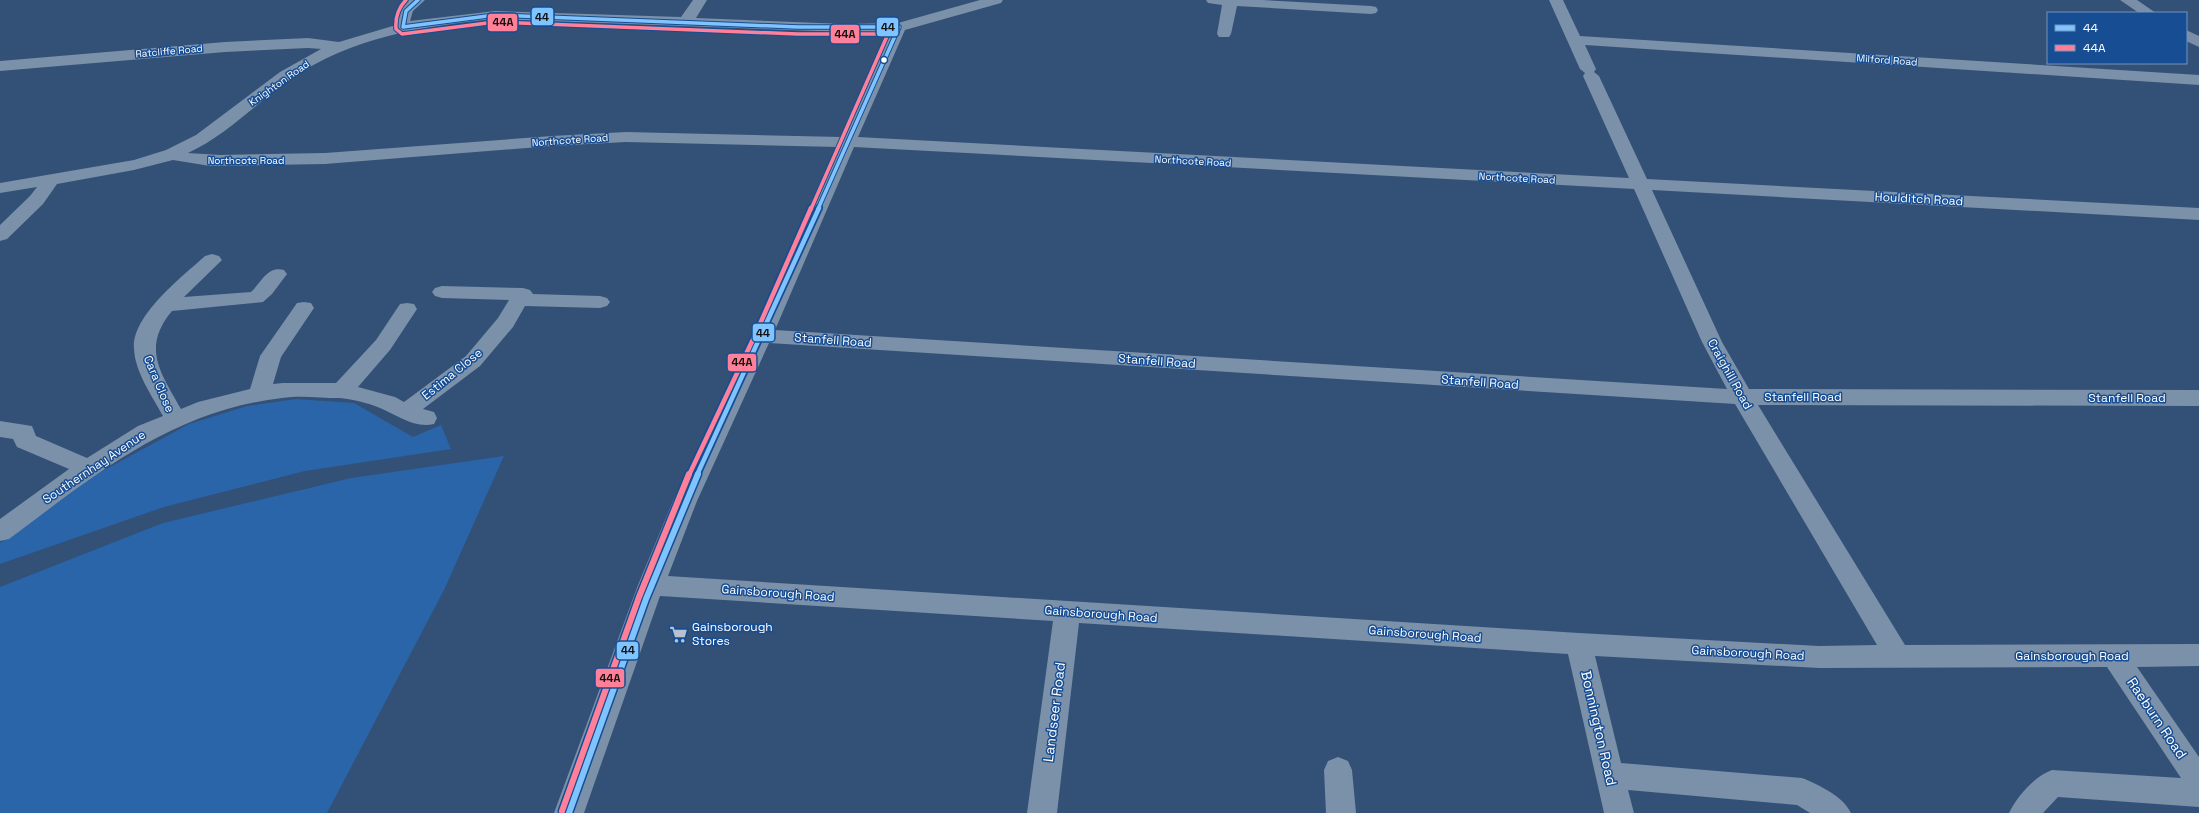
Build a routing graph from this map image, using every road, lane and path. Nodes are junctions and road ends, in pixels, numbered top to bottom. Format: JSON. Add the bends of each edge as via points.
{"nodes":[{"id":1,"x":418,"y":0,"type":"edge"},
{"id":2,"x":700,"y":0,"type":"edge"},
{"id":3,"x":996,"y":0,"type":"edge"},
{"id":4,"x":1213,"y":0,"type":"edge"},
{"id":5,"x":1556,"y":0,"type":"edge"},
{"id":6,"x":2127,"y":0,"type":"edge"},
{"id":7,"x":1230,"y":3,"type":"junction"},
{"id":8,"x":1372,"y":11,"type":"edge"},
{"id":9,"x":2147,"y":12,"type":"edge"},
{"id":10,"x":685,"y":23,"type":"junction"},
{"id":11,"x":899,"y":26,"type":"junction"},
{"id":12,"x":404,"y":27,"type":"junction"},
{"id":13,"x":1224,"y":34,"type":"dead end"},
{"id":14,"x":2187,"y":35,"type":"edge"},
{"id":15,"x":1574,"y":40,"type":"junction"},
{"id":16,"x":2199,"y":42,"type":"edge"},
{"id":17,"x":338,"y":46,"type":"junction"},
{"id":18,"x":0,"y":66,"type":"edge"},
{"id":19,"x":2199,"y":80,"type":"edge"},
{"id":20,"x":848,"y":142,"type":"junction"},
{"id":21,"x":172,"y":154,"type":"junction"},
{"id":22,"x":51,"y":179,"type":"junction"},
{"id":23,"x":1640,"y":184,"type":"junction"},
{"id":24,"x":0,"y":188,"type":"edge"},
{"id":25,"x":2199,"y":214,"type":"edge"},
{"id":26,"x":0,"y":235,"type":"edge"},
{"id":27,"x":212,"y":260,"type":"dead end"},
{"id":28,"x":277,"y":274,"type":"dead end"},
{"id":29,"x":442,"y":292,"type":"dead end"},
{"id":30,"x":521,"y":297,"type":"junction"},
{"id":31,"x":600,"y":302,"type":"dead end"},
{"id":32,"x":167,"y":305,"type":"junction"},
{"id":33,"x":304,"y":308,"type":"dead end"},
{"id":34,"x":407,"y":309,"type":"dead end"},
{"id":35,"x":762,"y":336,"type":"junction"},
{"id":36,"x":342,"y":391,"type":"junction"},
{"id":37,"x":259,"y":393,"type":"junction"},
{"id":38,"x":1742,"y":397,"type":"junction"},
{"id":39,"x":2199,"y":398,"type":"edge"},
{"id":40,"x":405,"y":412,"type":"junction"},
{"id":41,"x":426,"y":418,"type":"dead end"},
{"id":42,"x":175,"y":419,"type":"junction"},
{"id":43,"x":0,"y":430,"type":"edge"},
{"id":44,"x":88,"y":468,"type":"junction"},
{"id":45,"x":0,"y":532,"type":"edge"},
{"id":46,"x":652,"y":585,"type":"junction"},
{"id":47,"x":1066,"y":612,"type":"junction"},
{"id":48,"x":1579,"y":644,"type":"junction"},
{"id":49,"x":2199,"y":655,"type":"edge"},
{"id":50,"x":2115,"y":656,"type":"junction"},
{"id":51,"x":1898,"y":657,"type":"junction"},
{"id":52,"x":1338,"y":770,"type":"dead end"},
{"id":53,"x":1610,"y":774,"type":"junction"},
{"id":54,"x":2199,"y":781,"type":"edge"},
{"id":55,"x":2199,"y":793,"type":"edge"},
{"id":56,"x":569,"y":813,"type":"edge"},
{"id":57,"x":1042,"y":813,"type":"edge"},
{"id":58,"x":1341,"y":813,"type":"edge"},
{"id":59,"x":1619,"y":813,"type":"edge"},
{"id":60,"x":1836,"y":813,"type":"edge"},
{"id":61,"x":2024,"y":813,"type":"edge"}],
"edges":[{"from":1,"to":12,"type":"street","via":[[405,10],[402,16]]},
{"from":2,"to":10,"type":"street"},
{"from":3,"to":11,"type":"street","name":"Knighton Road"},
{"from":4,"to":7,"type":"street"},
{"from":5,"to":15,"type":"street","name":"Craighill Road"},
{"from":6,"to":9,"type":"main road"},
{"from":7,"to":8,"type":"street"},
{"from":7,"to":13,"type":"street"},
{"from":10,"to":11,"type":"street","name":"Knighton Road","via":[[845,28]]},
{"from":10,"to":12,"type":"street","name":"Knighton Road","via":[[496,16]]},
{"from":11,"to":20,"type":"street"},
{"from":12,"to":17,"type":"street","name":"Knighton Road"},
{"from":14,"to":16,"type":"main road"},
{"from":15,"to":19,"type":"street","name":"Milford Road"},
{"from":15,"to":23,"type":"street","name":"Craighill Road"},
{"from":17,"to":18,"type":"street","name":"Ratcliffe Road","via":[[308,43],[233,46]]},
{"from":17,"to":21,"type":"street","name":"Knighton Road","via":[[285,76],[211,131]]},
{"from":20,"to":21,"type":"street","name":"Northcote Road","via":[[672,136],[552,141],[386,156],[278,161],[199,159]]},
{"from":20,"to":23,"type":"street","name":"Northcote Road"},
{"from":20,"to":35,"type":"street"},
{"from":21,"to":22,"type":"street","name":"Knighton Road","via":[[135,165]]},
{"from":22,"to":24,"type":"street","name":"Knighton Road"},
{"from":22,"to":26,"type":"street","via":[[37,200]]},
{"from":23,"to":25,"type":"street","name":"Houlditch Road"},
{"from":23,"to":38,"type":"street","name":"Craighill Road","via":[[1702,321]]},
{"from":27,"to":32,"type":"street","name":"Cara Close"},
{"from":28,"to":32,"type":"street","via":[[256,298]]},
{"from":29,"to":30,"type":"street"},
{"from":30,"to":31,"type":"street","via":[[551,301]]},
{"from":30,"to":40,"type":"street","name":"Estima Close","via":[[506,322],[473,361]]},
{"from":32,"to":42,"type":"street","name":"Cara Close","via":[[148,330],[144,347],[148,363]]},
{"from":33,"to":37,"type":"street","via":[[271,356]]},
{"from":34,"to":36,"type":"street","via":[[383,345]]},
{"from":35,"to":38,"type":"street","name":"Stanfell Road"},
{"from":35,"to":46,"type":"street","via":[[686,501]]},
{"from":36,"to":37,"type":"street","name":"Southernhay Avenue","via":[[313,389]]},
{"from":36,"to":40,"type":"street","name":"Southernhay Avenue","via":[[387,402]]},
{"from":37,"to":42,"type":"street","name":"Southernhay Avenue","via":[[206,407]]},
{"from":38,"to":39,"type":"street","name":"Stanfell Road"},
{"from":38,"to":51,"type":"street","name":"Craighill Road"},
{"from":40,"to":41,"type":"street","name":"Southernhay Avenue"},
{"from":42,"to":44,"type":"street","name":"Southernhay Avenue","via":[[146,432]]},
{"from":43,"to":44,"type":"street","via":[[24,432],[25,441]]},
{"from":44,"to":45,"type":"street","name":"Southernhay Avenue"},
{"from":46,"to":47,"type":"street","name":"Gainsborough Road"},
{"from":46,"to":56,"type":"street"},
{"from":47,"to":48,"type":"street","name":"Gainsborough Road"},
{"from":47,"to":57,"type":"street","name":"Landseer Road"},
{"from":48,"to":51,"type":"street","name":"Gainsborough Road","via":[[1819,657]]},
{"from":48,"to":53,"type":"street","name":"Bonnington Road"},
{"from":49,"to":50,"type":"street","name":"Gainsborough Road"},
{"from":50,"to":51,"type":"street","name":"Gainsborough Road"},
{"from":50,"to":54,"type":"street","name":"Raeburn Road"},
{"from":52,"to":58,"type":"street"},
{"from":53,"to":59,"type":"street","name":"Bonnington Road"},
{"from":53,"to":60,"type":"street","via":[[1802,792]]},
{"from":55,"to":61,"type":"street","via":[[2052,783]]}]}
